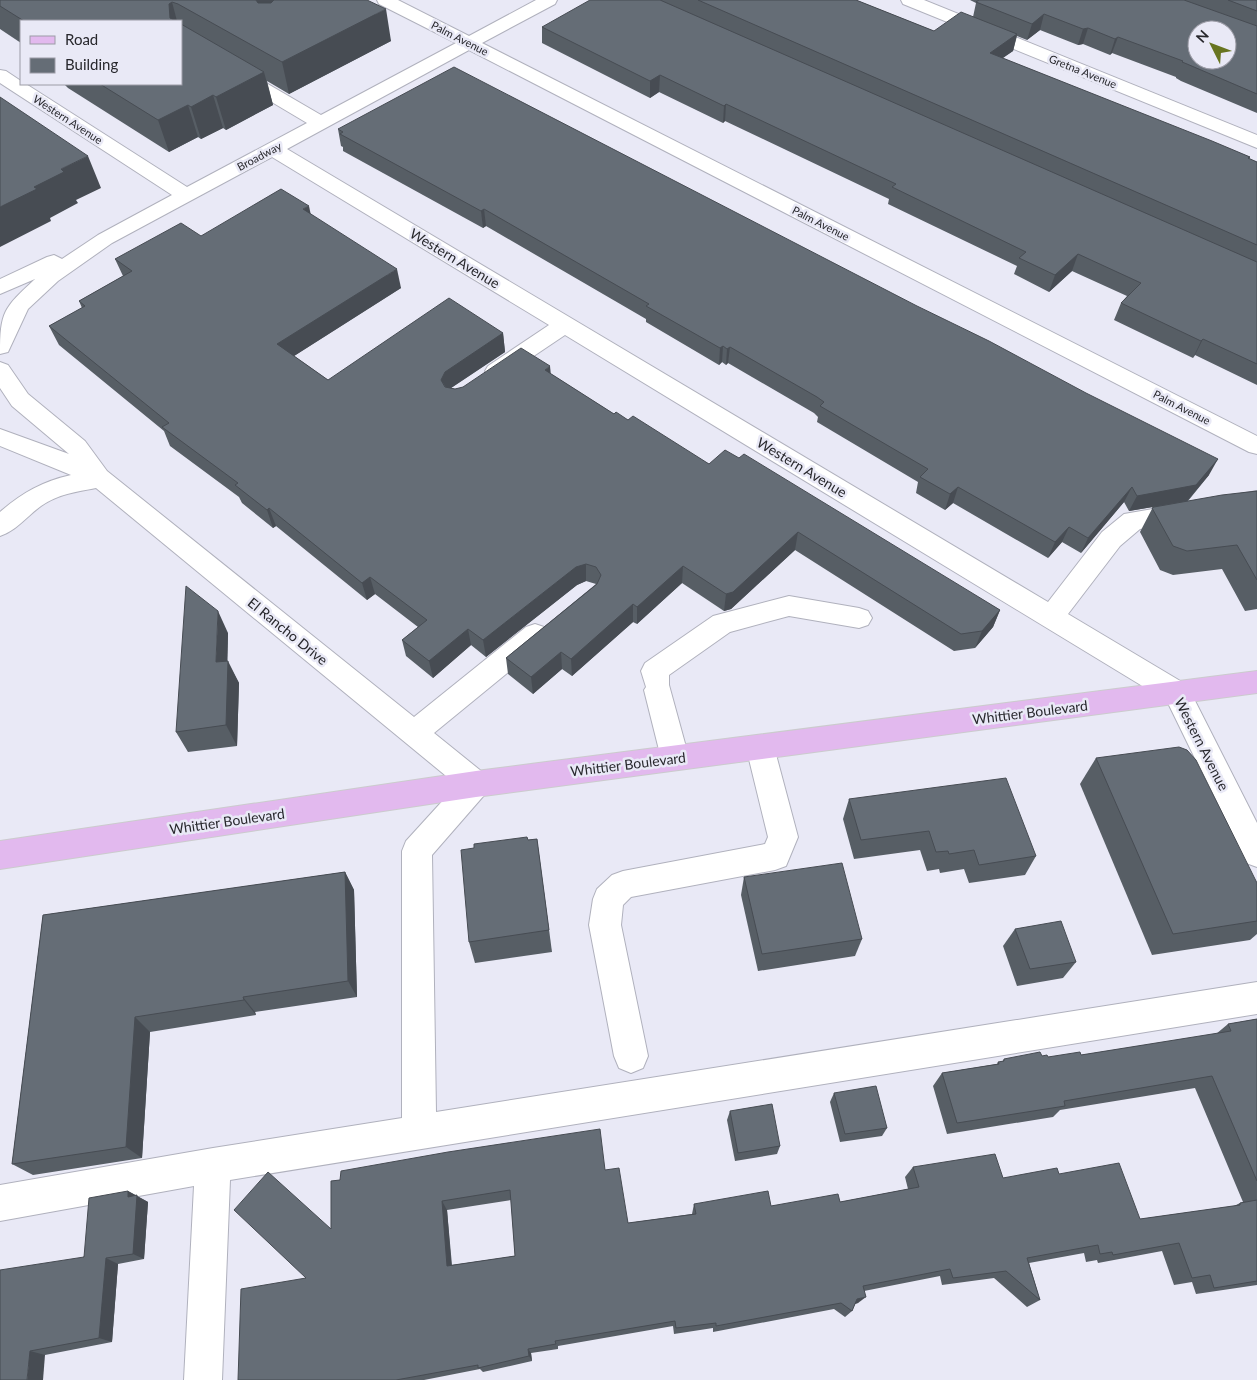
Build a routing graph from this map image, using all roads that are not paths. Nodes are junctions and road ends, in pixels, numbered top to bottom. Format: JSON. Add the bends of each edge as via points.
{"nodes":[{"id":1,"x":385,"y":0,"type":"edge"},
{"id":2,"x":549,"y":0,"type":"edge"},
{"id":3,"x":909,"y":0,"type":"edge"},
{"id":4,"x":182,"y":42,"type":"edge"},
{"id":5,"x":469,"y":43,"type":"junction"},
{"id":6,"x":0,"y":75,"type":"edge"},
{"id":7,"x":320,"y":123,"type":"junction"},
{"id":8,"x":1257,"y":142,"type":"edge"},
{"id":9,"x":273,"y":149,"type":"junction"},
{"id":10,"x":186,"y":195,"type":"junction"},
{"id":11,"x":106,"y":239,"type":"junction"},
{"id":12,"x":0,"y":287,"type":"edge"},
{"id":13,"x":565,"y":324,"type":"junction"},
{"id":14,"x":0,"y":347,"type":"edge"},
{"id":15,"x":0,"y":370,"type":"edge"},
{"id":16,"x":480,"y":382,"type":"edge"},
{"id":17,"x":0,"y":437,"type":"edge"},
{"id":18,"x":1257,"y":446,"type":"edge"},
{"id":19,"x":100,"y":478,"type":"junction"},
{"id":20,"x":1257,"y":500,"type":"edge"},
{"id":21,"x":0,"y":527,"type":"edge"},
{"id":22,"x":1051,"y":617,"type":"junction"},
{"id":23,"x":557,"y":618,"type":"edge"},
{"id":24,"x":859,"y":618,"type":"dead end"},
{"id":25,"x":1257,"y":682,"type":"edge"},
{"id":26,"x":1177,"y":693,"type":"junction"},
{"id":27,"x":414,"y":733,"type":"junction"},
{"id":28,"x":760,"y":747,"type":"junction"},
{"id":29,"x":675,"y":758,"type":"junction"},
{"id":30,"x":476,"y":784,"type":"junction"},
{"id":31,"x":1257,"y":853,"type":"edge"},
{"id":32,"x":0,"y":855,"type":"edge"},
{"id":33,"x":1257,"y":998,"type":"edge"},
{"id":34,"x":631,"y":1056,"type":"dead end"},
{"id":35,"x":418,"y":1132,"type":"junction"},
{"id":36,"x":213,"y":1165,"type":"junction"},
{"id":37,"x":0,"y":1203,"type":"edge"},
{"id":38,"x":203,"y":1380,"type":"edge"}],
"edges":[{"from":1,"to":5,"type":"street","name":"Palm Avenue"},
{"from":2,"to":5,"type":"street","name":"Broadway"},
{"from":3,"to":8,"type":"street","name":"Gretna Avenue"},
{"from":4,"to":7,"type":"street"},
{"from":5,"to":7,"type":"street","name":"Broadway"},
{"from":5,"to":18,"type":"street","name":"Palm Avenue"},
{"from":6,"to":10,"type":"street","name":"Western Avenue"},
{"from":7,"to":9,"type":"street","name":"Broadway"},
{"from":9,"to":10,"type":"street","name":"Broadway"},
{"from":9,"to":13,"type":"street","name":"Western Avenue"},
{"from":10,"to":11,"type":"street","name":"Broadway"},
{"from":11,"to":12,"type":"street"},
{"from":11,"to":14,"type":"street","name":"Broadway","via":[[51,276],[19,306]]},
{"from":13,"to":16,"type":"street"},
{"from":13,"to":22,"type":"street","name":"Western Avenue"},
{"from":15,"to":19,"type":"street","name":"El Rancho Drive","via":[[20,400],[77,447]]},
{"from":17,"to":19,"type":"street","name":"El Rancho Drive"},
{"from":19,"to":21,"type":"street","via":[[44,493]]},
{"from":19,"to":27,"type":"street","name":"El Rancho Drive"},
{"from":20,"to":22,"type":"street","via":[[1133,521],[1111,540]]},
{"from":22,"to":26,"type":"street","name":"Western Avenue"},
{"from":23,"to":27,"type":"street"},
{"from":24,"to":29,"type":"street","via":[[789,606],[722,623],[655,671]]},
{"from":25,"to":26,"type":"main road","name":"Whittier Boulevard"},
{"from":26,"to":28,"type":"main road","name":"Whittier Boulevard"},
{"from":26,"to":31,"type":"street","name":"Western Avenue"},
{"from":27,"to":30,"type":"street","name":"El Rancho Drive"},
{"from":28,"to":29,"type":"main road","name":"Whittier Boulevard"},
{"from":28,"to":34,"type":"street","via":[[783,837],[775,856],[623,885],[608,899],[605,925]]},
{"from":29,"to":30,"type":"main road","name":"Whittier Boulevard"},
{"from":30,"to":32,"type":"main road","name":"Whittier Boulevard"},
{"from":30,"to":35,"type":"street","via":[[417,852]]},
{"from":33,"to":35,"type":"street"},
{"from":35,"to":36,"type":"street"},
{"from":36,"to":37,"type":"street"},
{"from":36,"to":38,"type":"street"}]}
